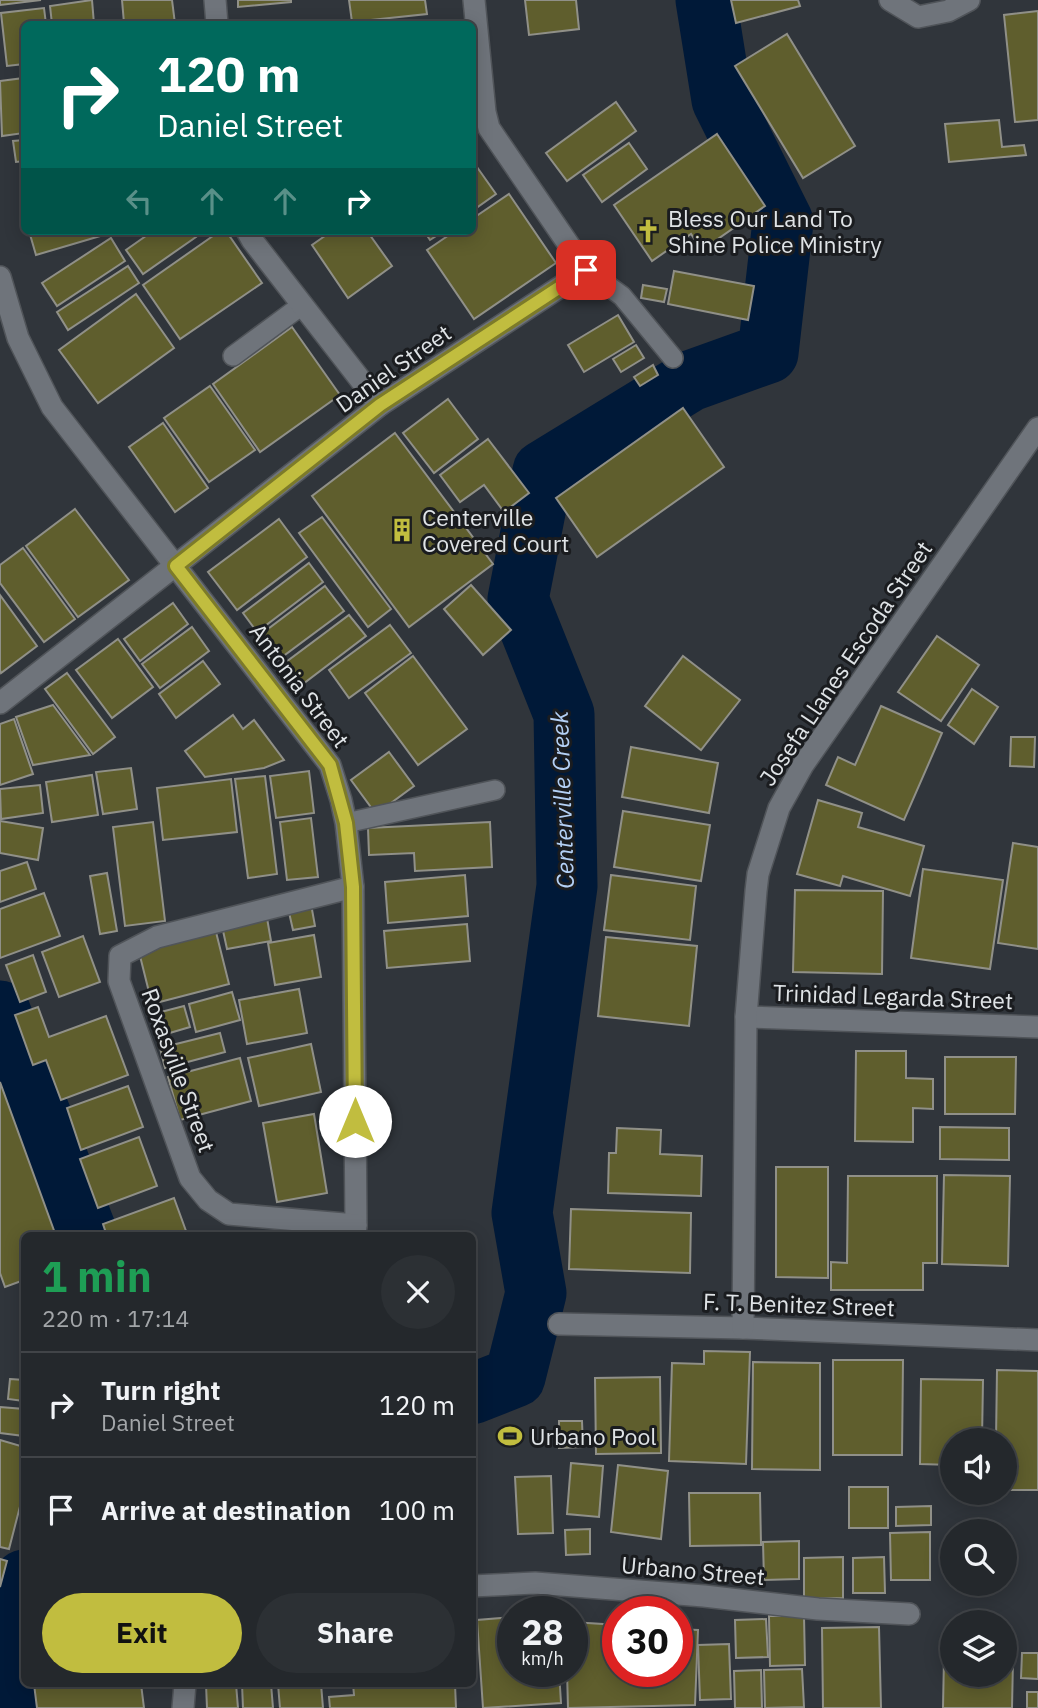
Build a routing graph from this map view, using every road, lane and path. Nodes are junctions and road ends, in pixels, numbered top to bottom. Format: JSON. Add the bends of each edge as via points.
{"nodes":[{"id":1,"x":215,"y":0,"type":"edge"},
{"id":2,"x":474,"y":0,"type":"edge"},
{"id":3,"x":890,"y":0,"type":"edge"},
{"id":4,"x":969,"y":0,"type":"edge"},
{"id":5,"x":217,"y":21,"type":"edge"},
{"id":6,"x":249,"y":235,"type":"edge"},
{"id":7,"x":586,"y":270,"type":"junction"},
{"id":8,"x":0,"y":277,"type":"edge"},
{"id":9,"x":302,"y":305,"type":"junction"},
{"id":10,"x":233,"y":356,"type":"dead end"},
{"id":11,"x":673,"y":358,"type":"dead end"},
{"id":12,"x":380,"y":405,"type":"junction"},
{"id":13,"x":1038,"y":428,"type":"edge"},
{"id":14,"x":176,"y":566,"type":"junction"},
{"id":15,"x":0,"y":703,"type":"edge"},
{"id":16,"x":495,"y":790,"type":"dead end"},
{"id":17,"x":346,"y":823,"type":"junction"},
{"id":18,"x":353,"y":887,"type":"junction"},
{"id":19,"x":746,"y":1017,"type":"junction"},
{"id":20,"x":1038,"y":1027,"type":"edge"},
{"id":21,"x":356,"y":1231,"type":"edge"},
{"id":22,"x":559,"y":1324,"type":"dead end"},
{"id":23,"x":743,"y":1328,"type":"junction"},
{"id":24,"x":1038,"y":1340,"type":"edge"},
{"id":25,"x":476,"y":1586,"type":"edge"},
{"id":26,"x":909,"y":1614,"type":"dead end"},
{"id":27,"x":185,"y":1687,"type":"edge"},
{"id":28,"x":183,"y":1708,"type":"edge"}],
"edges":[{"from":1,"to":5,"type":"street"},
{"from":2,"to":7,"type":"street","via":[[489,128]]},
{"from":3,"to":4,"type":"street","via":[[918,17],[948,11]]},
{"from":6,"to":9,"type":"street"},
{"from":7,"to":11,"type":"lane","via":[[622,296]]},
{"from":7,"to":12,"type":"street","name":"Daniel Street"},
{"from":8,"to":14,"type":"street","name":"Antonia Street","via":[[18,338],[52,407]]},
{"from":9,"to":10,"type":"lane"},
{"from":9,"to":12,"type":"street"},
{"from":12,"to":14,"type":"street","name":"Daniel Street"},
{"from":13,"to":19,"type":"street","name":"Josefa Llanes Escoda Street","via":[[803,765],[779,808],[758,874]]},
{"from":14,"to":15,"type":"street","name":"Daniel Street"},
{"from":14,"to":17,"type":"street","name":"Antonia Street","via":[[330,765]]},
{"from":16,"to":17,"type":"lane"},
{"from":17,"to":18,"type":"street","name":"Antonia Street"},
{"from":18,"to":21,"type":"street","name":"Antonia Street"},
{"from":18,"to":21,"type":"street","name":"Roxasville Street","via":[[157,937],[120,956],[119,981],[190,1178],[208,1200],[229,1214]]},
{"from":19,"to":20,"type":"street","name":"Trinidad Legarda Street"},
{"from":19,"to":23,"type":"street","name":"Josefa Llanes Escoda Street"},
{"from":22,"to":23,"type":"street","name":"F. T. Benitez Street"},
{"from":23,"to":24,"type":"street","name":"F. T. Benitez Street"},
{"from":25,"to":26,"type":"street","name":"Urbano Street","via":[[535,1583]]},
{"from":27,"to":28,"type":"street"}]}
